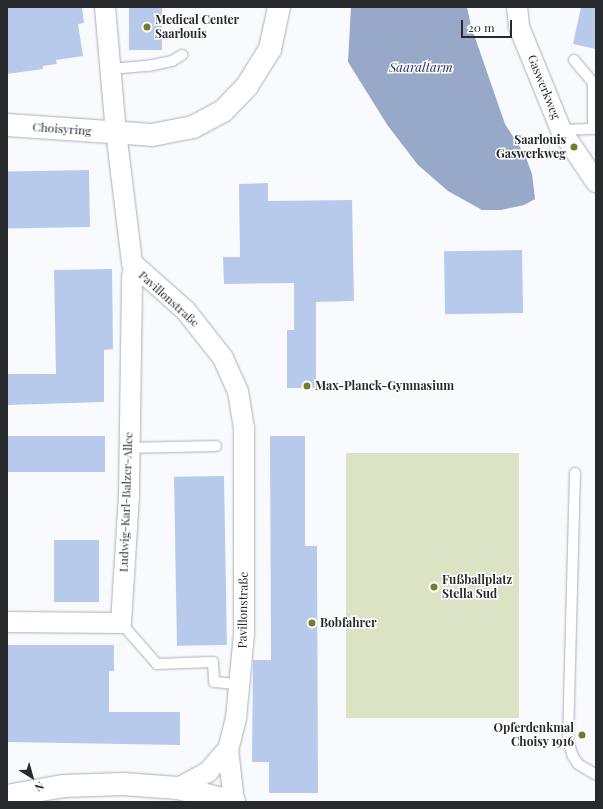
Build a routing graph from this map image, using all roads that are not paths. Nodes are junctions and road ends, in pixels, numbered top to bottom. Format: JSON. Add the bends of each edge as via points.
{"nodes":[{"id":1,"x":105,"y":7,"type":"edge"},
{"id":2,"x":279,"y":7,"type":"edge"},
{"id":3,"x":517,"y":7,"type":"edge"},
{"id":4,"x":182,"y":54,"type":"dead end"},
{"id":5,"x":574,"y":60,"type":"dead end"},
{"id":6,"x":110,"y":69,"type":"junction"},
{"id":7,"x":7,"y":125,"type":"edge"},
{"id":8,"x":595,"y":129,"type":"edge"},
{"id":9,"x":561,"y":130,"type":"junction"},
{"id":10,"x":116,"y":132,"type":"junction"},
{"id":11,"x":596,"y":182,"type":"edge"},
{"id":12,"x":134,"y":267,"type":"junction"},
{"id":13,"x":216,"y":446,"type":"dead end"},
{"id":14,"x":129,"y":448,"type":"junction"},
{"id":15,"x":575,"y":473,"type":"dead end"},
{"id":16,"x":7,"y":622,"type":"edge"},
{"id":17,"x":121,"y":623,"type":"junction"},
{"id":18,"x":239,"y":684,"type":"junction"},
{"id":19,"x":228,"y":749,"type":"junction"},
{"id":20,"x":596,"y":775,"type":"edge"},
{"id":21,"x":178,"y":788,"type":"junction"},
{"id":22,"x":14,"y":797,"type":"edge"},
{"id":23,"x":227,"y":800,"type":"edge"}],
"edges":[{"from":1,"to":6,"type":"street","name":"Pavillonstraße"},
{"from":2,"to":10,"type":"street","name":"Choisyring","via":[[270,49],[247,86],[223,111],[193,127],[152,134]]},
{"from":3,"to":9,"type":"street","name":"Gaswerkweg","via":[[519,27]]},
{"from":4,"to":6,"type":"lane","via":[[172,61],[148,66]]},
{"from":5,"to":8,"type":"lane","via":[[593,83]]},
{"from":6,"to":10,"type":"street","name":"Pavillonstraße"},
{"from":7,"to":10,"type":"street","name":"Choisyring"},
{"from":8,"to":9,"type":"lane"},
{"from":9,"to":11,"type":"street","name":"Gaswerkweg"},
{"from":10,"to":12,"type":"street","name":"Pavillonstraße"},
{"from":12,"to":14,"type":"street","name":"Ludwig-Karl-Balzer-Allee"},
{"from":12,"to":18,"type":"street","name":"Pavillonstraße","via":[[186,311],[206,333],[223,358],[238,391],[244,427],[245,478],[244,634]]},
{"from":13,"to":14,"type":"lane"},
{"from":14,"to":17,"type":"street","name":"Ludwig-Karl-Balzer-Allee","via":[[129,496]]},
{"from":15,"to":20,"type":"lane","via":[[568,741],[578,764]]},
{"from":16,"to":17,"type":"street"},
{"from":17,"to":18,"type":"lane","via":[[157,664],[213,662],[214,682]]},
{"from":18,"to":19,"type":"street","name":"Pavillonstraße","via":[[236,718]]},
{"from":19,"to":21,"type":"street","name":"Pavillonstraße","via":[[208,772]]},
{"from":19,"to":23,"type":"street","name":"Pavillonstraße"},
{"from":21,"to":22,"type":"street","via":[[123,784],[64,786]]},
{"from":21,"to":23,"type":"street"}]}
